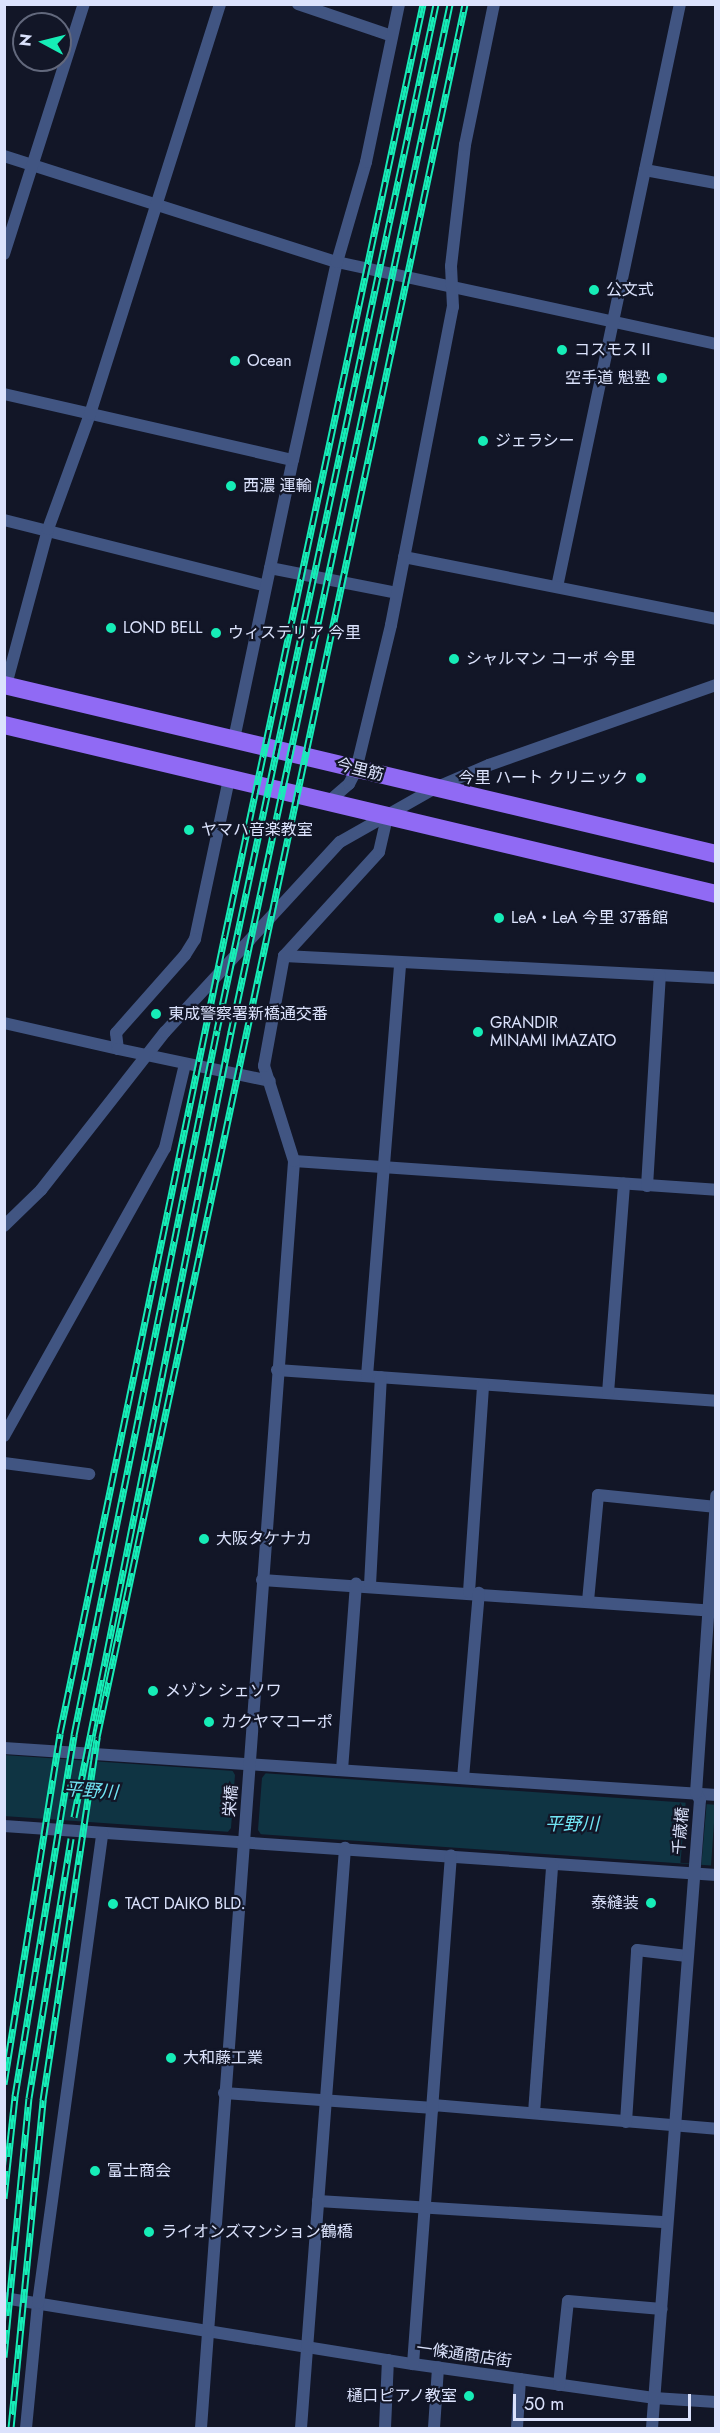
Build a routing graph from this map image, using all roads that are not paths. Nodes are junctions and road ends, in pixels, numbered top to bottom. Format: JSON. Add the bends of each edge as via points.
{"nodes":[{"id":1,"x":84,"y":4,"type":"edge"},
{"id":2,"x":220,"y":4,"type":"edge"},
{"id":3,"x":298,"y":4,"type":"edge"},
{"id":4,"x":399,"y":4,"type":"edge"},
{"id":5,"x":494,"y":4,"type":"edge"},
{"id":6,"x":680,"y":4,"type":"edge"},
{"id":7,"x":392,"y":36,"type":"junction"},
{"id":8,"x":4,"y":156,"type":"edge"},
{"id":9,"x":32,"y":164,"type":"junction"},
{"id":10,"x":645,"y":170,"type":"junction"},
{"id":11,"x":716,"y":183,"type":"edge"},
{"id":12,"x":154,"y":204,"type":"junction"},
{"id":13,"x":4,"y":254,"type":"edge"},
{"id":14,"x":337,"y":262,"type":"junction"},
{"id":15,"x":453,"y":286,"type":"junction"},
{"id":16,"x":614,"y":322,"type":"junction"},
{"id":17,"x":716,"y":344,"type":"edge"},
{"id":18,"x":4,"y":394,"type":"edge"},
{"id":19,"x":90,"y":414,"type":"junction"},
{"id":20,"x":292,"y":460,"type":"junction"},
{"id":21,"x":4,"y":520,"type":"edge"},
{"id":22,"x":48,"y":529,"type":"junction"},
{"id":23,"x":405,"y":557,"type":"junction"},
{"id":24,"x":270,"y":568,"type":"junction"},
{"id":25,"x":266,"y":586,"type":"junction"},
{"id":26,"x":557,"y":587,"type":"junction"},
{"id":27,"x":397,"y":593,"type":"junction"},
{"id":28,"x":716,"y":619,"type":"edge"},
{"id":29,"x":5,"y":685,"type":"edge"},
{"id":30,"x":716,"y":685,"type":"edge"},
{"id":31,"x":4,"y":725,"type":"edge"},
{"id":32,"x":234,"y":739,"type":"junction"},
{"id":33,"x":357,"y":770,"type":"junction"},
{"id":34,"x":229,"y":779,"type":"junction"},
{"id":35,"x":435,"y":788,"type":"junction"},
{"id":36,"x":327,"y":804,"type":"junction"},
{"id":37,"x":387,"y":818,"type":"junction"},
{"id":38,"x":716,"y":855,"type":"edge"},
{"id":39,"x":716,"y":894,"type":"edge"},
{"id":40,"x":284,"y":956,"type":"junction"},
{"id":41,"x":400,"y":962,"type":"junction"},
{"id":42,"x":660,"y":975,"type":"junction"},
{"id":43,"x":716,"y":978,"type":"edge"},
{"id":44,"x":4,"y":1023,"type":"edge"},
{"id":45,"x":118,"y":1049,"type":"junction"},
{"id":46,"x":147,"y":1056,"type":"junction"},
{"id":47,"x":185,"y":1064,"type":"junction"},
{"id":48,"x":270,"y":1081,"type":"junction"},
{"id":49,"x":294,"y":1161,"type":"junction"},
{"id":50,"x":386,"y":1168,"type":"junction"},
{"id":51,"x":624,"y":1184,"type":"junction"},
{"id":52,"x":647,"y":1186,"type":"junction"},
{"id":53,"x":716,"y":1190,"type":"edge"},
{"id":54,"x":4,"y":1226,"type":"edge"},
{"id":55,"x":277,"y":1370,"type":"junction"},
{"id":56,"x":367,"y":1376,"type":"junction"},
{"id":57,"x":381,"y":1377,"type":"junction"},
{"id":58,"x":483,"y":1385,"type":"junction"},
{"id":59,"x":608,"y":1393,"type":"junction"},
{"id":60,"x":716,"y":1401,"type":"edge"},
{"id":61,"x":4,"y":1436,"type":"edge"},
{"id":62,"x":4,"y":1463,"type":"edge"},
{"id":63,"x":89,"y":1474,"type":"dead end"},
{"id":64,"x":716,"y":1496,"type":"edge"},
{"id":65,"x":715,"y":1507,"type":"edge"},
{"id":66,"x":262,"y":1580,"type":"junction"},
{"id":67,"x":356,"y":1584,"type":"junction"},
{"id":68,"x":370,"y":1585,"type":"junction"},
{"id":69,"x":474,"y":1593,"type":"junction"},
{"id":70,"x":588,"y":1601,"type":"junction"},
{"id":71,"x":712,"y":1611,"type":"edge"},
{"id":72,"x":4,"y":1748,"type":"edge"},
{"id":73,"x":249,"y":1767,"type":"junction"},
{"id":74,"x":342,"y":1770,"type":"junction"},
{"id":75,"x":463,"y":1778,"type":"junction"},
{"id":76,"x":716,"y":1795,"type":"edge"},
{"id":77,"x":698,"y":1797,"type":"junction"},
{"id":78,"x":4,"y":1826,"type":"edge"},
{"id":79,"x":102,"y":1833,"type":"junction"},
{"id":80,"x":245,"y":1838,"type":"junction"},
{"id":81,"x":345,"y":1848,"type":"junction"},
{"id":82,"x":451,"y":1855,"type":"junction"},
{"id":83,"x":552,"y":1865,"type":"junction"},
{"id":84,"x":694,"y":1869,"type":"junction"},
{"id":85,"x":716,"y":1875,"type":"edge"},
{"id":86,"x":687,"y":1956,"type":"junction"},
{"id":87,"x":224,"y":2093,"type":"junction"},
{"id":88,"x":326,"y":2101,"type":"junction"},
{"id":89,"x":433,"y":2106,"type":"junction"},
{"id":90,"x":534,"y":2114,"type":"junction"},
{"id":91,"x":626,"y":2122,"type":"junction"},
{"id":92,"x":673,"y":2125,"type":"junction"},
{"id":93,"x":716,"y":2129,"type":"edge"},
{"id":94,"x":318,"y":2200,"type":"junction"},
{"id":95,"x":425,"y":2207,"type":"junction"},
{"id":96,"x":666,"y":2222,"type":"junction"},
{"id":97,"x":4,"y":2298,"type":"edge"},
{"id":98,"x":38,"y":2303,"type":"junction"},
{"id":99,"x":662,"y":2309,"type":"junction"},
{"id":100,"x":208,"y":2332,"type":"junction"},
{"id":101,"x":308,"y":2347,"type":"junction"},
{"id":102,"x":388,"y":2360,"type":"junction"},
{"id":103,"x":413,"y":2364,"type":"junction"},
{"id":104,"x":438,"y":2367,"type":"junction"},
{"id":105,"x":520,"y":2379,"type":"junction"},
{"id":106,"x":559,"y":2385,"type":"junction"},
{"id":107,"x":654,"y":2398,"type":"junction"},
{"id":108,"x":716,"y":2402,"type":"edge"},
{"id":109,"x":26,"y":2428,"type":"edge"},
{"id":110,"x":201,"y":2428,"type":"edge"},
{"id":111,"x":302,"y":2428,"type":"edge"},
{"id":112,"x":385,"y":2428,"type":"edge"},
{"id":113,"x":434,"y":2428,"type":"edge"},
{"id":114,"x":517,"y":2428,"type":"edge"},
{"id":115,"x":652,"y":2428,"type":"edge"}],
"edges":[{"from":1,"to":9,"type":"street"},
{"from":2,"to":12,"type":"street"},
{"from":3,"to":7,"type":"street"},
{"from":4,"to":7,"type":"street"},
{"from":5,"to":15,"type":"street","via":[[465,145],[451,266]]},
{"from":6,"to":10,"type":"street"},
{"from":7,"to":14,"type":"street","via":[[366,162]]},
{"from":8,"to":9,"type":"street"},
{"from":9,"to":12,"type":"street"},
{"from":9,"to":13,"type":"street"},
{"from":10,"to":11,"type":"street"},
{"from":10,"to":16,"type":"street"},
{"from":12,"to":14,"type":"street"},
{"from":12,"to":19,"type":"street"},
{"from":14,"to":15,"type":"street"},
{"from":14,"to":20,"type":"street"},
{"from":15,"to":16,"type":"street"},
{"from":15,"to":23,"type":"street","via":[[453,307]]},
{"from":16,"to":17,"type":"street"},
{"from":16,"to":26,"type":"street"},
{"from":18,"to":19,"type":"street"},
{"from":19,"to":20,"type":"street"},
{"from":19,"to":22,"type":"street"},
{"from":20,"to":24,"type":"street"},
{"from":21,"to":22,"type":"street"},
{"from":22,"to":25,"type":"street"},
{"from":22,"to":29,"type":"street"},
{"from":23,"to":26,"type":"street"},
{"from":23,"to":27,"type":"street"},
{"from":24,"to":25,"type":"street"},
{"from":24,"to":27,"type":"street"},
{"from":25,"to":32,"type":"street"},
{"from":26,"to":28,"type":"street"},
{"from":27,"to":33,"type":"street"},
{"from":29,"to":32,"type":"main road","name":"今里筋"},
{"from":30,"to":35,"type":"street","via":[[489,765]]},
{"from":31,"to":34,"type":"main road"},
{"from":32,"to":33,"type":"main road","name":"今里筋"},
{"from":33,"to":35,"type":"main road","name":"今里筋"},
{"from":33,"to":36,"type":"street","via":[[349,784]]},
{"from":34,"to":36,"type":"main road"},
{"from":34,"to":45,"type":"street","via":[[195,939],[116,1033]]},
{"from":35,"to":37,"type":"street"},
{"from":35,"to":38,"type":"main road","name":"今里筋"},
{"from":36,"to":37,"type":"main road"},
{"from":37,"to":39,"type":"main road"},
{"from":37,"to":40,"type":"street","via":[[379,852]]},
{"from":37,"to":46,"type":"street","via":[[340,842]]},
{"from":40,"to":41,"type":"street"},
{"from":40,"to":48,"type":"street","via":[[264,1066]]},
{"from":41,"to":42,"type":"street"},
{"from":41,"to":50,"type":"street"},
{"from":42,"to":43,"type":"street"},
{"from":42,"to":52,"type":"street"},
{"from":44,"to":45,"type":"street"},
{"from":45,"to":46,"type":"street"},
{"from":46,"to":47,"type":"street"},
{"from":46,"to":54,"type":"street","via":[[41,1190]]},
{"from":47,"to":48,"type":"street"},
{"from":47,"to":61,"type":"street","via":[[165,1148]]},
{"from":48,"to":49,"type":"street"},
{"from":49,"to":50,"type":"street"},
{"from":49,"to":55,"type":"street","name":"栄橋"},
{"from":50,"to":51,"type":"street"},
{"from":50,"to":56,"type":"street"},
{"from":51,"to":52,"type":"street"},
{"from":51,"to":59,"type":"street"},
{"from":52,"to":53,"type":"street"},
{"from":55,"to":56,"type":"street"},
{"from":55,"to":66,"type":"street","name":"栄橋"},
{"from":56,"to":57,"type":"street"},
{"from":57,"to":58,"type":"street"},
{"from":57,"to":68,"type":"street"},
{"from":58,"to":59,"type":"street"},
{"from":58,"to":69,"type":"street"},
{"from":59,"to":60,"type":"street"},
{"from":62,"to":63,"type":"street"},
{"from":64,"to":65,"type":"street","name":"千歳橋"},
{"from":65,"to":70,"type":"street","via":[[598,1495]]},
{"from":65,"to":71,"type":"street","name":"千歳橋"},
{"from":66,"to":67,"type":"street"},
{"from":66,"to":73,"type":"street","name":"栄橋"},
{"from":67,"to":68,"type":"street"},
{"from":67,"to":74,"type":"street"},
{"from":68,"to":69,"type":"street"},
{"from":69,"to":70,"type":"street"},
{"from":69,"to":75,"type":"street"},
{"from":70,"to":71,"type":"street"},
{"from":71,"to":77,"type":"street","name":"千歳橋"},
{"from":72,"to":73,"type":"street"},
{"from":73,"to":74,"type":"street"},
{"from":73,"to":80,"type":"street","name":"栄橋"},
{"from":74,"to":75,"type":"street"},
{"from":75,"to":77,"type":"street"},
{"from":76,"to":77,"type":"street"},
{"from":77,"to":84,"type":"street","name":"千歳橋"},
{"from":78,"to":79,"type":"street"},
{"from":79,"to":80,"type":"street"},
{"from":79,"to":98,"type":"street"},
{"from":80,"to":81,"type":"street"},
{"from":80,"to":87,"type":"street","name":"栄橋"},
{"from":81,"to":82,"type":"street"},
{"from":81,"to":88,"type":"street"},
{"from":82,"to":83,"type":"street"},
{"from":82,"to":89,"type":"street"},
{"from":83,"to":84,"type":"street"},
{"from":83,"to":90,"type":"street"},
{"from":84,"to":85,"type":"street"},
{"from":84,"to":86,"type":"street","name":"千歳橋"},
{"from":86,"to":91,"type":"street","via":[[637,1950]]},
{"from":86,"to":92,"type":"street","name":"千歳橋"},
{"from":87,"to":88,"type":"street"},
{"from":87,"to":100,"type":"street","name":"栄橋"},
{"from":88,"to":89,"type":"street"},
{"from":88,"to":94,"type":"street"},
{"from":89,"to":90,"type":"street"},
{"from":89,"to":95,"type":"street"},
{"from":90,"to":91,"type":"street"},
{"from":91,"to":92,"type":"street"},
{"from":92,"to":93,"type":"street"},
{"from":92,"to":96,"type":"street","name":"千歳橋"},
{"from":94,"to":95,"type":"street"},
{"from":94,"to":101,"type":"street"},
{"from":95,"to":96,"type":"street"},
{"from":95,"to":103,"type":"street"},
{"from":96,"to":99,"type":"street","name":"千歳橋"},
{"from":97,"to":98,"type":"street","name":"一條通商店街"},
{"from":98,"to":100,"type":"street","name":"一條通商店街"},
{"from":98,"to":109,"type":"street"},
{"from":99,"to":106,"type":"street","via":[[568,2301]]},
{"from":99,"to":107,"type":"street","name":"千歳橋"},
{"from":100,"to":101,"type":"street","name":"一條通商店街"},
{"from":100,"to":110,"type":"street","name":"栄橋"},
{"from":101,"to":102,"type":"street","name":"一條通商店街"},
{"from":101,"to":111,"type":"street"},
{"from":102,"to":103,"type":"street","name":"一條通商店街"},
{"from":102,"to":112,"type":"street"},
{"from":103,"to":104,"type":"street","name":"一條通商店街"},
{"from":104,"to":105,"type":"street","name":"一條通商店街"},
{"from":104,"to":113,"type":"street"},
{"from":105,"to":106,"type":"street","name":"一條通商店街"},
{"from":105,"to":114,"type":"street"},
{"from":106,"to":107,"type":"street","name":"一條通商店街"},
{"from":107,"to":108,"type":"street","name":"一條通商店街"},
{"from":107,"to":115,"type":"street","name":"千歳橋"}]}
